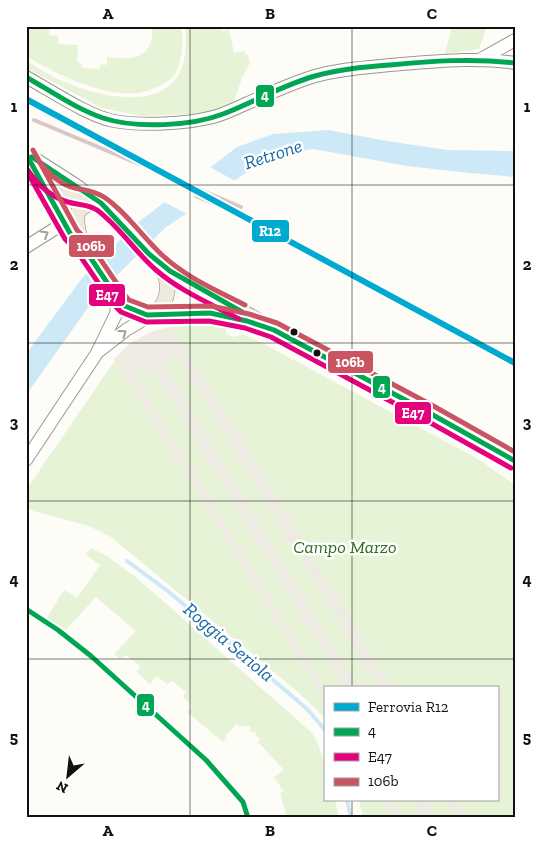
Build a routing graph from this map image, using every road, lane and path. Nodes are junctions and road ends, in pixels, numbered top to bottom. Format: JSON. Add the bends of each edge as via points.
{"nodes":[{"id":1,"x":515,"y":40,"type":"edge"},
{"id":2,"x":481,"y":59,"type":"junction"},
{"id":3,"x":515,"y":63,"type":"edge"},
{"id":4,"x":26,"y":77,"type":"edge"},
{"id":5,"x":26,"y":154,"type":"edge"},
{"id":6,"x":35,"y":168,"type":"junction"},
{"id":7,"x":96,"y":200,"type":"junction"},
{"id":8,"x":64,"y":223,"type":"junction"},
{"id":9,"x":82,"y":245,"type":"junction"},
{"id":10,"x":26,"y":247,"type":"edge"},
{"id":11,"x":162,"y":266,"type":"junction"},
{"id":12,"x":116,"y":295,"type":"junction"},
{"id":13,"x":153,"y":314,"type":"junction"},
{"id":14,"x":274,"y":330,"type":"junction"},
{"id":15,"x":97,"y":353,"type":"junction"},
{"id":16,"x":26,"y":460,"type":"edge"},
{"id":17,"x":515,"y":461,"type":"edge"}],
"edges":[{"from":1,"to":2,"type":"street"},
{"from":2,"to":3,"type":"street"},
{"from":2,"to":4,"type":"street","via":[[335,72],[290,84],[214,117],[159,123],[115,121],[97,116]]},
{"from":5,"to":6,"type":"main road"},
{"from":5,"to":7,"type":"street"},
{"from":6,"to":7,"type":"main road","via":[[62,192]]},
{"from":6,"to":8,"type":"main road"},
{"from":7,"to":9,"type":"main road","via":[[86,204],[76,218]]},
{"from":7,"to":11,"type":"main road"},
{"from":8,"to":9,"type":"main road"},
{"from":10,"to":8,"type":"street","one_way":true},
{"from":9,"to":12,"type":"main road"},
{"from":11,"to":13,"type":"main road","via":[[168,289],[163,305]]},
{"from":11,"to":14,"type":"main road"},
{"from":12,"to":13,"type":"main road","via":[[135,312]]},
{"from":12,"to":15,"type":"street","via":[[116,314]]},
{"from":13,"to":14,"type":"main road","via":[[210,313]]},
{"from":15,"to":13,"type":"street","one_way":true},
{"from":14,"to":17,"type":"main road"},
{"from":15,"to":16,"type":"street"}]}
